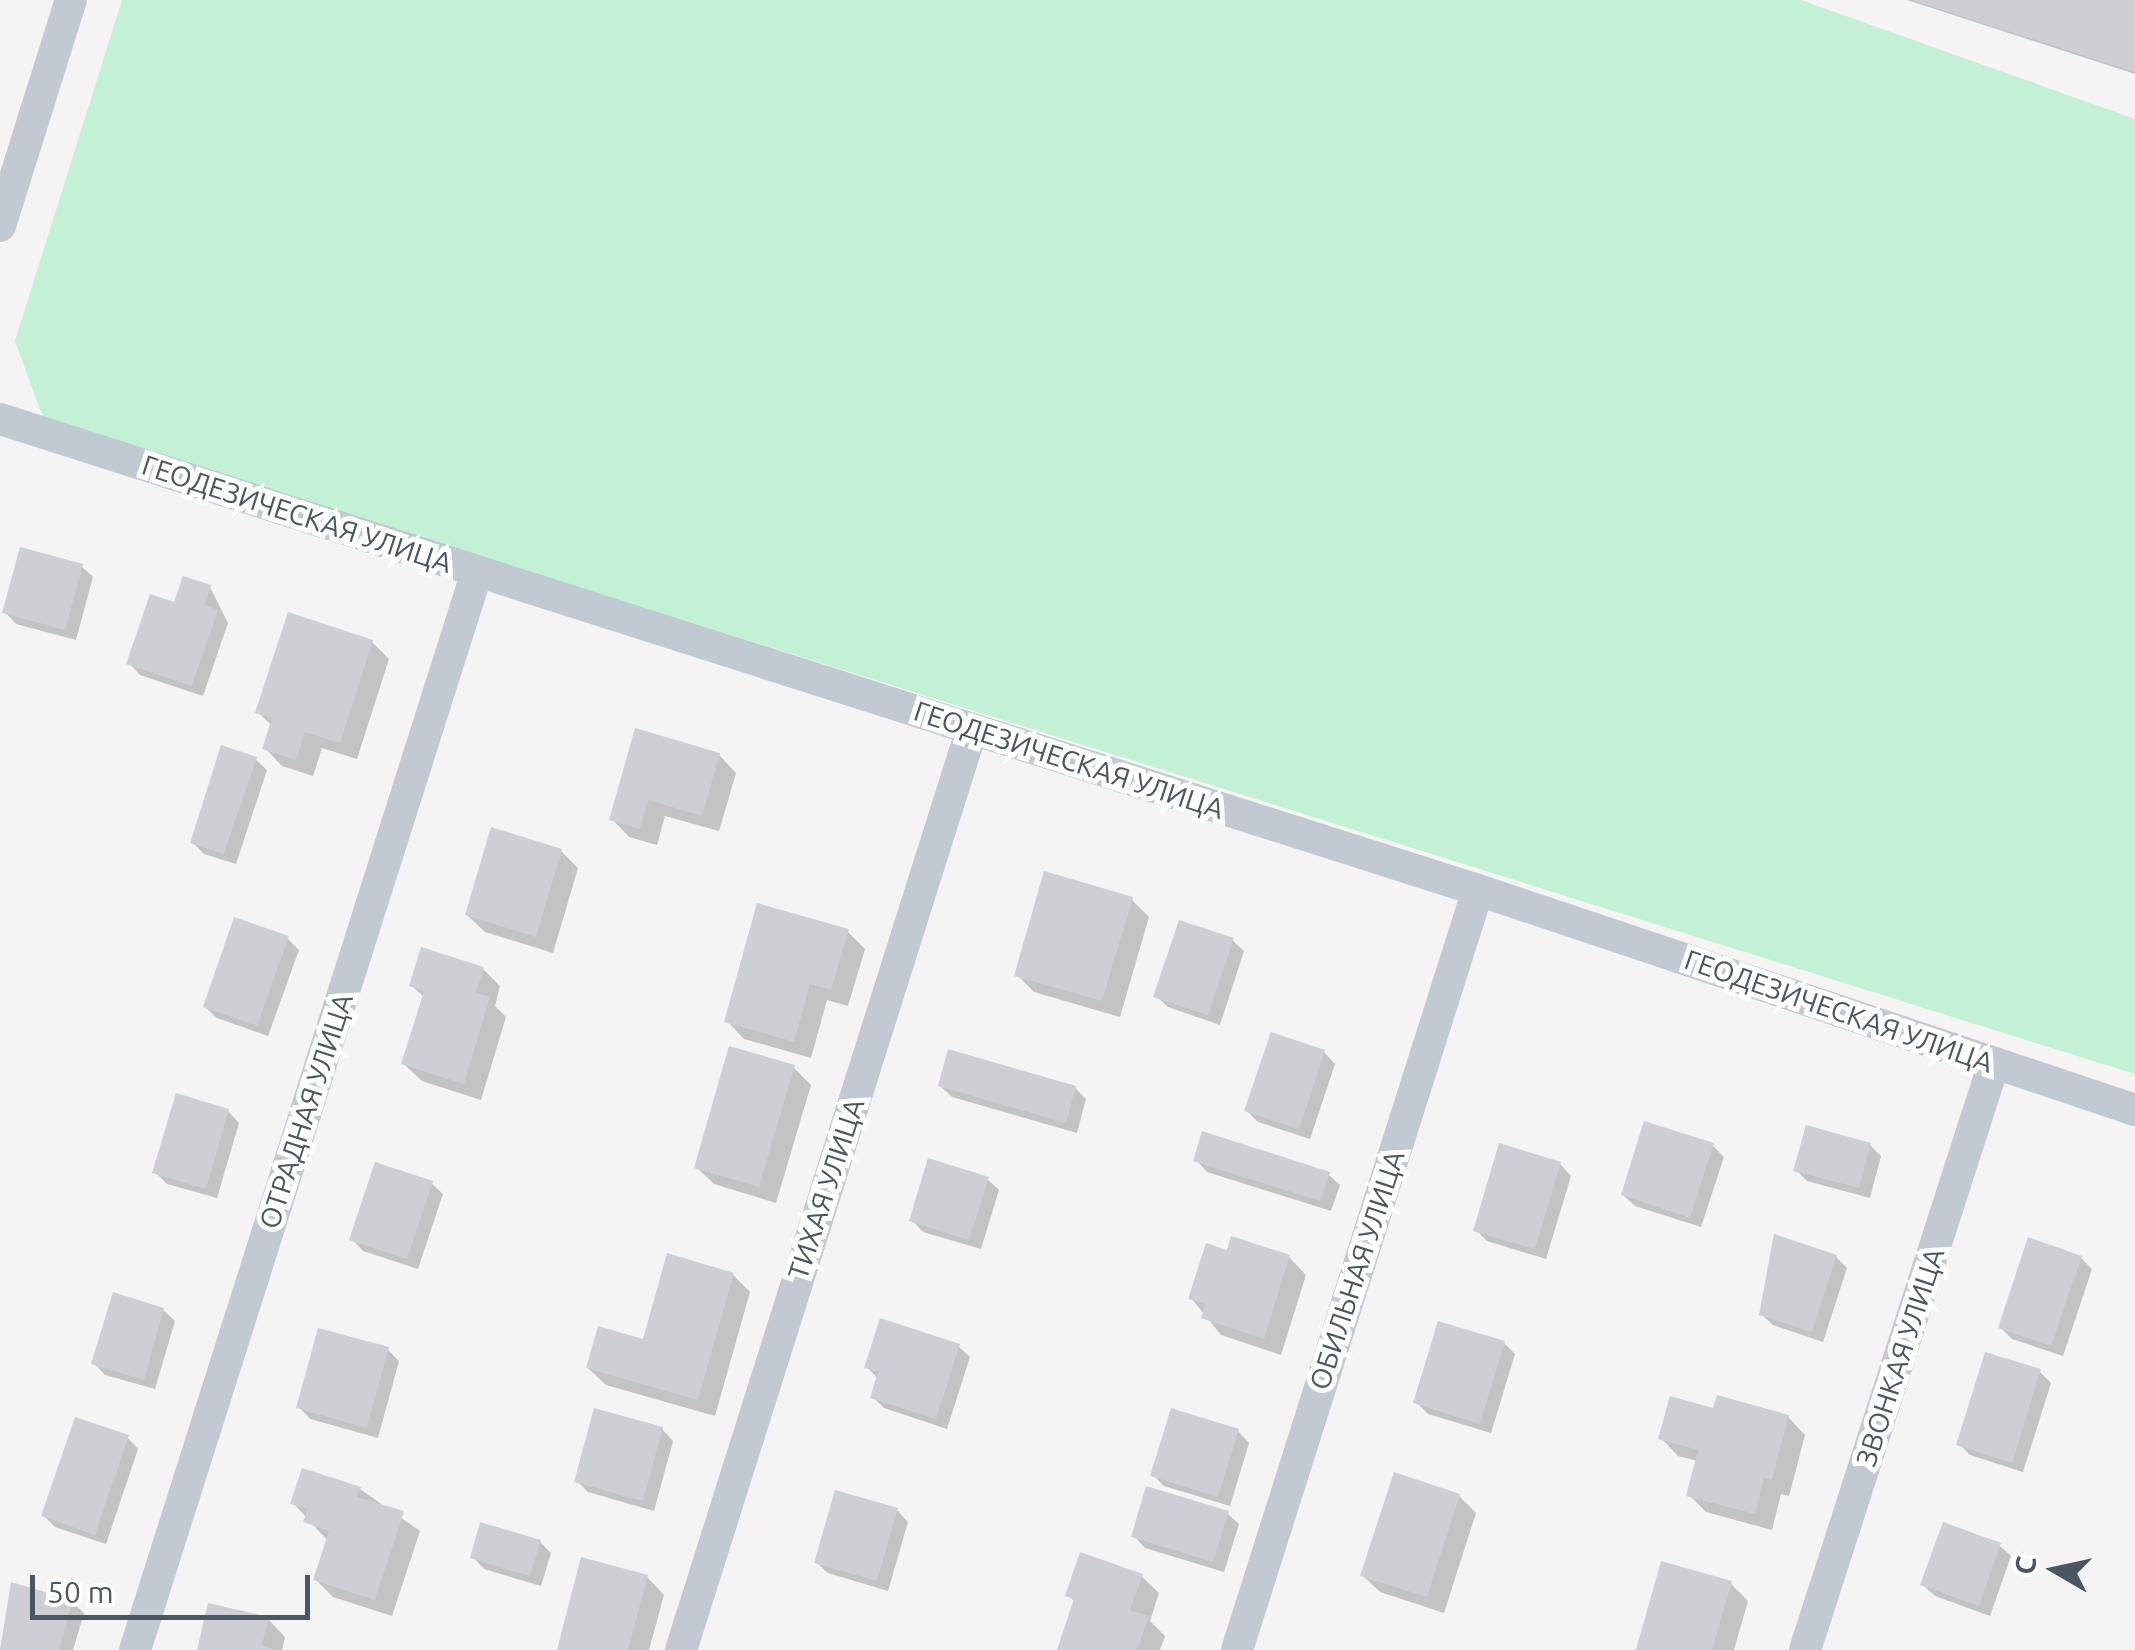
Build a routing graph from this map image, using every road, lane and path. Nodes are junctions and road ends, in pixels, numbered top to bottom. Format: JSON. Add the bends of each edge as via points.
{"nodes":[{"id":1,"x":70,"y":0,"type":"edge"},
{"id":2,"x":0,"y":226,"type":"edge"},
{"id":3,"x":0,"y":419,"type":"edge"},
{"id":4,"x":478,"y":572,"type":"junction"},
{"id":5,"x":972,"y":729,"type":"junction"},
{"id":6,"x":1478,"y":890,"type":"junction"},
{"id":7,"x":1994,"y":1063,"type":"junction"},
{"id":8,"x":2135,"y":1110,"type":"edge"},
{"id":9,"x":135,"y":1650,"type":"edge"},
{"id":10,"x":680,"y":1650,"type":"edge"},
{"id":11,"x":1237,"y":1650,"type":"edge"},
{"id":12,"x":1805,"y":1650,"type":"edge"}],
"edges":[{"from":1,"to":2,"type":"street"},
{"from":3,"to":4,"type":"street","name":"ГЕОДЕЗИЧЕСКАЯ УЛИЦА"},
{"from":4,"to":5,"type":"street","name":"ГЕОДЕЗИЧЕСКАЯ УЛИЦА"},
{"from":4,"to":9,"type":"street","name":"ОТРАДНАЯ УЛИЦА"},
{"from":5,"to":6,"type":"street","name":"ГЕОДЕЗИЧЕСКАЯ УЛИЦА"},
{"from":5,"to":10,"type":"street","name":"ТИХАЯ УЛИЦА"},
{"from":6,"to":7,"type":"street","name":"ГЕОДЕЗИЧЕСКАЯ УЛИЦА"},
{"from":6,"to":11,"type":"street","name":"ОБИЛЬНАЯ УЛИЦА"},
{"from":7,"to":8,"type":"street","name":"ГЕОДЕЗИЧЕСКАЯ УЛИЦА"},
{"from":7,"to":12,"type":"street","name":"ЗВОНКАЯ УЛИЦА"}]}
